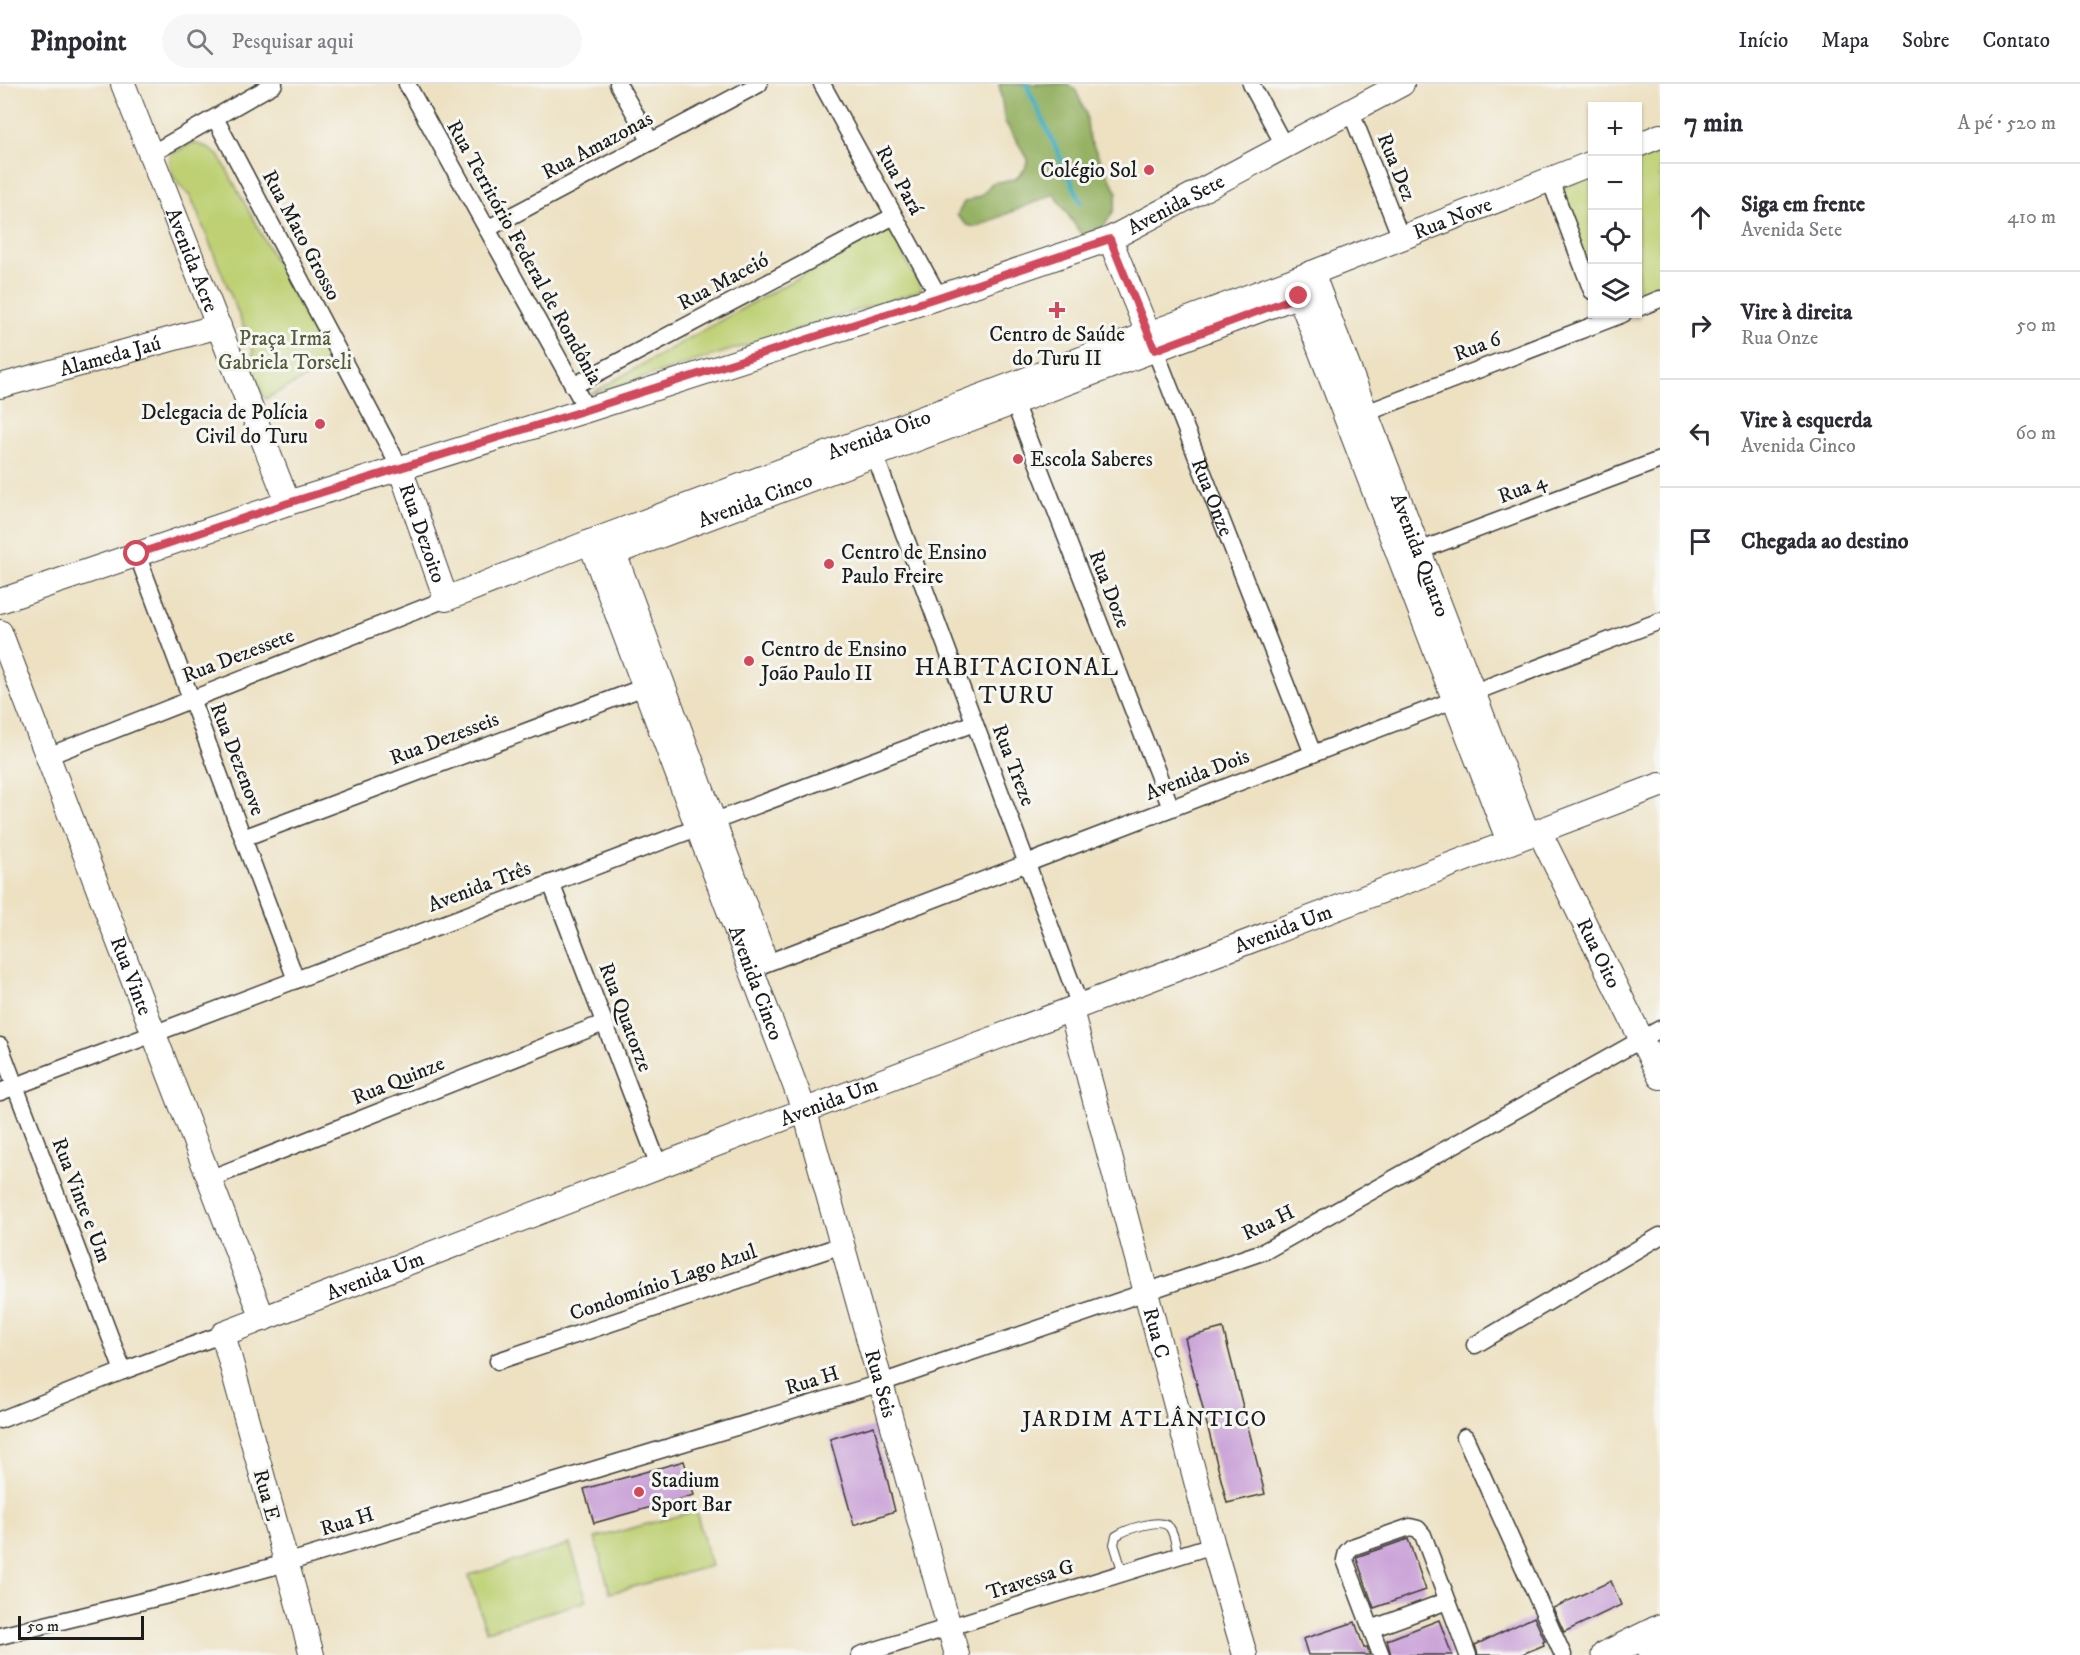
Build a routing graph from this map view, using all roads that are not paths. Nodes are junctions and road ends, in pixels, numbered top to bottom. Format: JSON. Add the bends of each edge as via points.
{"nodes":[{"id":1,"x":123,"y":84,"type":"edge"},
{"id":2,"x":274,"y":84,"type":"edge"},
{"id":3,"x":407,"y":84,"type":"edge"},
{"id":4,"x":618,"y":84,"type":"edge"},
{"id":5,"x":759,"y":84,"type":"edge"},
{"id":6,"x":822,"y":84,"type":"edge"},
{"id":7,"x":1251,"y":84,"type":"edge"},
{"id":8,"x":1402,"y":84,"type":"edge"},
{"id":9,"x":1418,"y":84,"type":"edge"},
{"id":10,"x":1351,"y":112,"type":"junction"},
{"id":11,"x":215,"y":118,"type":"junction"},
{"id":12,"x":1660,"y":136,"type":"edge"},
{"id":13,"x":651,"y":142,"type":"junction"},
{"id":14,"x":1642,"y":143,"type":"edge"},
{"id":15,"x":1285,"y":147,"type":"junction"},
{"id":16,"x":151,"y":154,"type":"junction"},
{"id":17,"x":1588,"y":165,"type":"edge"},
{"id":18,"x":1550,"y":180,"type":"junction"},
{"id":19,"x":894,"y":216,"type":"junction"},
{"id":20,"x":487,"y":229,"type":"junction"},
{"id":21,"x":1401,"y":238,"type":"junction"},
{"id":22,"x":1110,"y":239,"type":"junction"},
{"id":23,"x":1312,"y":273,"type":"junction"},
{"id":24,"x":1588,"y":278,"type":"edge"},
{"id":25,"x":1299,"y":296,"type":"junction"},
{"id":26,"x":939,"y":297,"type":"junction"},
{"id":27,"x":1660,"y":299,"type":"edge"},
{"id":28,"x":1642,"y":306,"type":"edge"},
{"id":29,"x":1601,"y":318,"type":"edge"},
{"id":30,"x":219,"y":327,"type":"junction"},
{"id":31,"x":1151,"y":342,"type":"junction"},
{"id":32,"x":0,"y":386,"type":"edge"},
{"id":33,"x":573,"y":386,"type":"junction"},
{"id":34,"x":1011,"y":395,"type":"junction"},
{"id":35,"x":586,"y":410,"type":"junction"},
{"id":36,"x":1356,"y":416,"type":"junction"},
{"id":37,"x":872,"y":447,"type":"junction"},
{"id":38,"x":1659,"y":463,"type":"edge"},
{"id":39,"x":400,"y":468,"type":"junction"},
{"id":40,"x":288,"y":503,"type":"junction"},
{"id":41,"x":590,"y":542,"type":"junction"},
{"id":42,"x":614,"y":553,"type":"junction"},
{"id":43,"x":137,"y":554,"type":"junction"},
{"id":44,"x":1409,"y":555,"type":"junction"},
{"id":45,"x":446,"y":599,"type":"junction"},
{"id":46,"x":0,"y":601,"type":"edge"},
{"id":47,"x":1660,"y":621,"type":"edge"},
{"id":48,"x":0,"y":632,"type":"edge"},
{"id":49,"x":653,"y":684,"type":"junction"},
{"id":50,"x":1464,"y":696,"type":"junction"},
{"id":51,"x":191,"y":698,"type":"junction"},
{"id":52,"x":974,"y":723,"type":"junction"},
{"id":53,"x":1313,"y":754,"type":"junction"},
{"id":54,"x":48,"y":756,"type":"junction"},
{"id":55,"x":1660,"y":785,"type":"edge"},
{"id":56,"x":1172,"y":808,"type":"junction"},
{"id":57,"x":706,"y":825,"type":"junction"},
{"id":58,"x":1525,"y":836,"type":"junction"},
{"id":59,"x":243,"y":838,"type":"junction"},
{"id":60,"x":1028,"y":863,"type":"junction"},
{"id":61,"x":551,"y":883,"type":"junction"},
{"id":62,"x":759,"y":966,"type":"junction"},
{"id":63,"x":296,"y":980,"type":"junction"},
{"id":64,"x":1076,"y":1008,"type":"junction"},
{"id":65,"x":604,"y":1023,"type":"junction"},
{"id":66,"x":154,"y":1034,"type":"junction"},
{"id":67,"x":1651,"y":1034,"type":"edge"},
{"id":68,"x":0,"y":1046,"type":"edge"},
{"id":69,"x":1660,"y":1077,"type":"edge"},
{"id":70,"x":8,"y":1089,"type":"edge"},
{"id":71,"x":812,"y":1109,"type":"junction"},
{"id":72,"x":659,"y":1166,"type":"junction"},
{"id":73,"x":209,"y":1179,"type":"junction"},
{"id":74,"x":1660,"y":1236,"type":"edge"},
{"id":75,"x":842,"y":1245,"type":"junction"},
{"id":76,"x":1146,"y":1291,"type":"junction"},
{"id":77,"x":263,"y":1319,"type":"junction"},
{"id":78,"x":223,"y":1334,"type":"junction"},
{"id":79,"x":1475,"y":1345,"type":"dead end"},
{"id":80,"x":498,"y":1361,"type":"dead end"},
{"id":81,"x":123,"y":1371,"type":"junction"},
{"id":82,"x":881,"y":1383,"type":"junction"},
{"id":83,"x":0,"y":1420,"type":"edge"},
{"id":84,"x":1466,"y":1437,"type":"dead end"},
{"id":85,"x":1213,"y":1545,"type":"junction"},
{"id":86,"x":1178,"y":1556,"type":"junction"},
{"id":87,"x":286,"y":1563,"type":"junction"},
{"id":88,"x":1123,"y":1573,"type":"junction"},
{"id":89,"x":1448,"y":1601,"type":"junction"},
{"id":90,"x":949,"y":1628,"type":"junction"},
{"id":91,"x":1660,"y":1628,"type":"edge"},
{"id":92,"x":1371,"y":1629,"type":"junction"},
{"id":93,"x":0,"y":1636,"type":"edge"},
{"id":94,"x":1660,"y":1651,"type":"edge"},
{"id":95,"x":312,"y":1655,"type":"edge"},
{"id":96,"x":860,"y":1655,"type":"edge"},
{"id":97,"x":957,"y":1655,"type":"edge"},
{"id":98,"x":1245,"y":1655,"type":"edge"},
{"id":99,"x":1381,"y":1655,"type":"edge"},
{"id":100,"x":1468,"y":1655,"type":"edge"},
{"id":101,"x":1563,"y":1655,"type":"edge"},
{"id":102,"x":1605,"y":1655,"type":"edge"},
{"id":103,"x":1652,"y":1655,"type":"edge"}],
"edges":[{"from":1,"to":16,"type":"street","name":"Avenida Acre"},
{"from":2,"to":11,"type":"street"},
{"from":3,"to":20,"type":"street","name":"Rua Território Federal de Rondônia"},
{"from":4,"to":13,"type":"street"},
{"from":5,"to":13,"type":"street","name":"Rua Amazonas"},
{"from":6,"to":19,"type":"street","name":"Rua Pará"},
{"from":7,"to":15,"type":"street"},
{"from":8,"to":10,"type":"street","name":"Avenida Sete"},
{"from":9,"to":10,"type":"street","name":"Avenida Sete"},
{"from":10,"to":15,"type":"street","name":"Avenida Sete"},
{"from":10,"to":21,"type":"street","name":"Rua Dez"},
{"from":11,"to":16,"type":"street"},
{"from":11,"to":39,"type":"street","name":"Rua Mato Grosso"},
{"from":12,"to":14,"type":"street"},
{"from":13,"to":20,"type":"street","name":"Rua Amazonas"},
{"from":15,"to":22,"type":"street","name":"Avenida Sete"},
{"from":16,"to":30,"type":"street","name":"Avenida Acre"},
{"from":17,"to":18,"type":"street","name":"Rua Nove"},
{"from":18,"to":21,"type":"street","name":"Rua Nove"},
{"from":18,"to":24,"type":"street"},
{"from":19,"to":26,"type":"street","name":"Rua Pará"},
{"from":19,"to":33,"type":"street","name":"Rua Maceió"},
{"from":20,"to":33,"type":"street","name":"Rua Território Federal de Rondônia"},
{"from":21,"to":23,"type":"street","name":"Rua Nove"},
{"from":22,"to":26,"type":"street","name":"Avenida Sete"},
{"from":22,"to":31,"type":"street","name":"Rua Onze"},
{"from":23,"to":25,"type":"street"},
{"from":23,"to":31,"type":"street","name":"Avenida Oito"},
{"from":23,"to":36,"type":"street","name":"Avenida Quatro"},
{"from":25,"to":31,"type":"street"},
{"from":25,"to":36,"type":"street","name":"Avenida Quatro"},
{"from":26,"to":35,"type":"street","name":"Avenida Sete"},
{"from":27,"to":28,"type":"street"},
{"from":29,"to":36,"type":"street","name":"Rua 6"},
{"from":30,"to":32,"type":"street","name":"Alameda Jaú"},
{"from":30,"to":40,"type":"street","name":"Avenida Acre"},
{"from":31,"to":34,"type":"street","name":"Avenida Oito"},
{"from":31,"to":53,"type":"street","name":"Rua Onze"},
{"from":33,"to":35,"type":"street","name":"Rua Território Federal de Rondônia"},
{"from":34,"to":37,"type":"street","name":"Avenida Oito"},
{"from":34,"to":56,"type":"street","name":"Rua Doze"},
{"from":35,"to":39,"type":"street","name":"Avenida Sete"},
{"from":36,"to":44,"type":"street","name":"Avenida Quatro"},
{"from":37,"to":41,"type":"street","name":"Avenida Oito"},
{"from":37,"to":42,"type":"street","name":"Avenida Cinco"},
{"from":37,"to":52,"type":"street","name":"Rua Treze"},
{"from":38,"to":44,"type":"street","name":"Rua 4"},
{"from":39,"to":40,"type":"street","name":"Avenida Sete"},
{"from":39,"to":45,"type":"street","name":"Rua Dezoito"},
{"from":40,"to":43,"type":"street","name":"Avenida Sete"},
{"from":41,"to":42,"type":"street"},
{"from":41,"to":45,"type":"street","name":"Avenida Oito"},
{"from":41,"to":49,"type":"street","name":"Avenida Cinco"},
{"from":42,"to":49,"type":"street","name":"Avenida Cinco"},
{"from":43,"to":46,"type":"street","name":"Avenida Sete"},
{"from":43,"to":51,"type":"street","name":"Rua Dezenove"},
{"from":44,"to":50,"type":"street","name":"Avenida Quatro"},
{"from":45,"to":51,"type":"street","name":"Rua Dezessete"},
{"from":47,"to":50,"type":"street","name":"Avenida Dois"},
{"from":48,"to":54,"type":"street","name":"Rua Vinte"},
{"from":49,"to":57,"type":"street","name":"Avenida Cinco"},
{"from":49,"to":59,"type":"street","name":"Rua Dezesseis"},
{"from":50,"to":53,"type":"street","name":"Avenida Dois"},
{"from":50,"to":58,"type":"street","name":"Avenida Quatro"},
{"from":51,"to":54,"type":"street","name":"Rua Dezessete"},
{"from":51,"to":59,"type":"street","name":"Rua Dezenove"},
{"from":52,"to":57,"type":"street","name":"Avenida Três"},
{"from":52,"to":60,"type":"street","name":"Rua Treze"},
{"from":53,"to":56,"type":"street","name":"Avenida Dois"},
{"from":54,"to":66,"type":"street","name":"Rua Vinte"},
{"from":55,"to":58,"type":"street","name":"Avenida Um"},
{"from":56,"to":60,"type":"street","name":"Avenida Dois"},
{"from":57,"to":61,"type":"street","name":"Avenida Três"},
{"from":57,"to":62,"type":"street","name":"Avenida Cinco"},
{"from":58,"to":64,"type":"street","name":"Avenida Um"},
{"from":58,"to":67,"type":"street","name":"Rua Oito"},
{"from":59,"to":63,"type":"street","name":"Rua Dezenove"},
{"from":60,"to":62,"type":"street","name":"Avenida Dois"},
{"from":60,"to":64,"type":"street","name":"Rua Treze"},
{"from":61,"to":63,"type":"street","name":"Avenida Três"},
{"from":61,"to":65,"type":"street","name":"Rua Quatorze"},
{"from":62,"to":71,"type":"street","name":"Avenida Cinco"},
{"from":63,"to":66,"type":"street","name":"Avenida Três"},
{"from":64,"to":71,"type":"street","name":"Avenida Um"},
{"from":64,"to":76,"type":"street","name":"Rua C"},
{"from":65,"to":72,"type":"street","name":"Rua Quatorze"},
{"from":65,"to":73,"type":"street","name":"Rua Quinze"},
{"from":66,"to":70,"type":"street","name":"Avenida Três"},
{"from":66,"to":73,"type":"street","name":"Rua Vinte"},
{"from":67,"to":69,"type":"street","name":"Rua Oito"},
{"from":67,"to":76,"type":"street","name":"Rua H","via":[[1278,1245]]},
{"from":68,"to":70,"type":"street","name":"Rua Vinte e Um"},
{"from":70,"to":81,"type":"street","name":"Rua Vinte e Um"},
{"from":71,"to":72,"type":"street","name":"Avenida Um"},
{"from":71,"to":75,"type":"street","name":"Rua Seis"},
{"from":72,"to":77,"type":"street","name":"Avenida Um"},
{"from":73,"to":77,"type":"street","name":"Rua Vinte"},
{"from":74,"to":79,"type":"street"},
{"from":75,"to":80,"type":"street","name":"Condomínio Lago Azul"},
{"from":75,"to":82,"type":"street","name":"Rua Seis"},
{"from":76,"to":82,"type":"street","name":"Rua H"},
{"from":76,"to":85,"type":"street","name":"Rua C"},
{"from":77,"to":78,"type":"street","name":"Avenida Um"},
{"from":78,"to":81,"type":"street","name":"Avenida Um"},
{"from":78,"to":87,"type":"street","name":"Rua E"},
{"from":81,"to":83,"type":"street","name":"Avenida Um"},
{"from":82,"to":87,"type":"street","name":"Rua H"},
{"from":82,"to":90,"type":"street","name":"Rua Seis"},
{"from":84,"to":101,"type":"street"},
{"from":85,"to":86,"type":"street","name":"Travessa G"},
{"from":85,"to":98,"type":"street","name":"Rua C"},
{"from":86,"to":88,"type":"street","name":"Travessa G"},
{"from":86,"to":88,"type":"lane","via":[[1171,1528],[1166,1524],[1159,1522],[1123,1532],[1116,1536],[1114,1544]]},
{"from":87,"to":93,"type":"street","name":"Rua H"},
{"from":87,"to":95,"type":"street","name":"Rua E"},
{"from":88,"to":90,"type":"street","name":"Travessa G"},
{"from":89,"to":92,"type":"street"},
{"from":89,"to":92,"type":"street","via":[[1418,1529],[1410,1527],[1352,1547],[1345,1560]]},
{"from":89,"to":100,"type":"street"},
{"from":90,"to":96,"type":"street","name":"Travessa G"},
{"from":90,"to":97,"type":"street","name":"Rua Seis"},
{"from":91,"to":102,"type":"main road"},
{"from":92,"to":99,"type":"street"},
{"from":94,"to":103,"type":"main road"}]}
